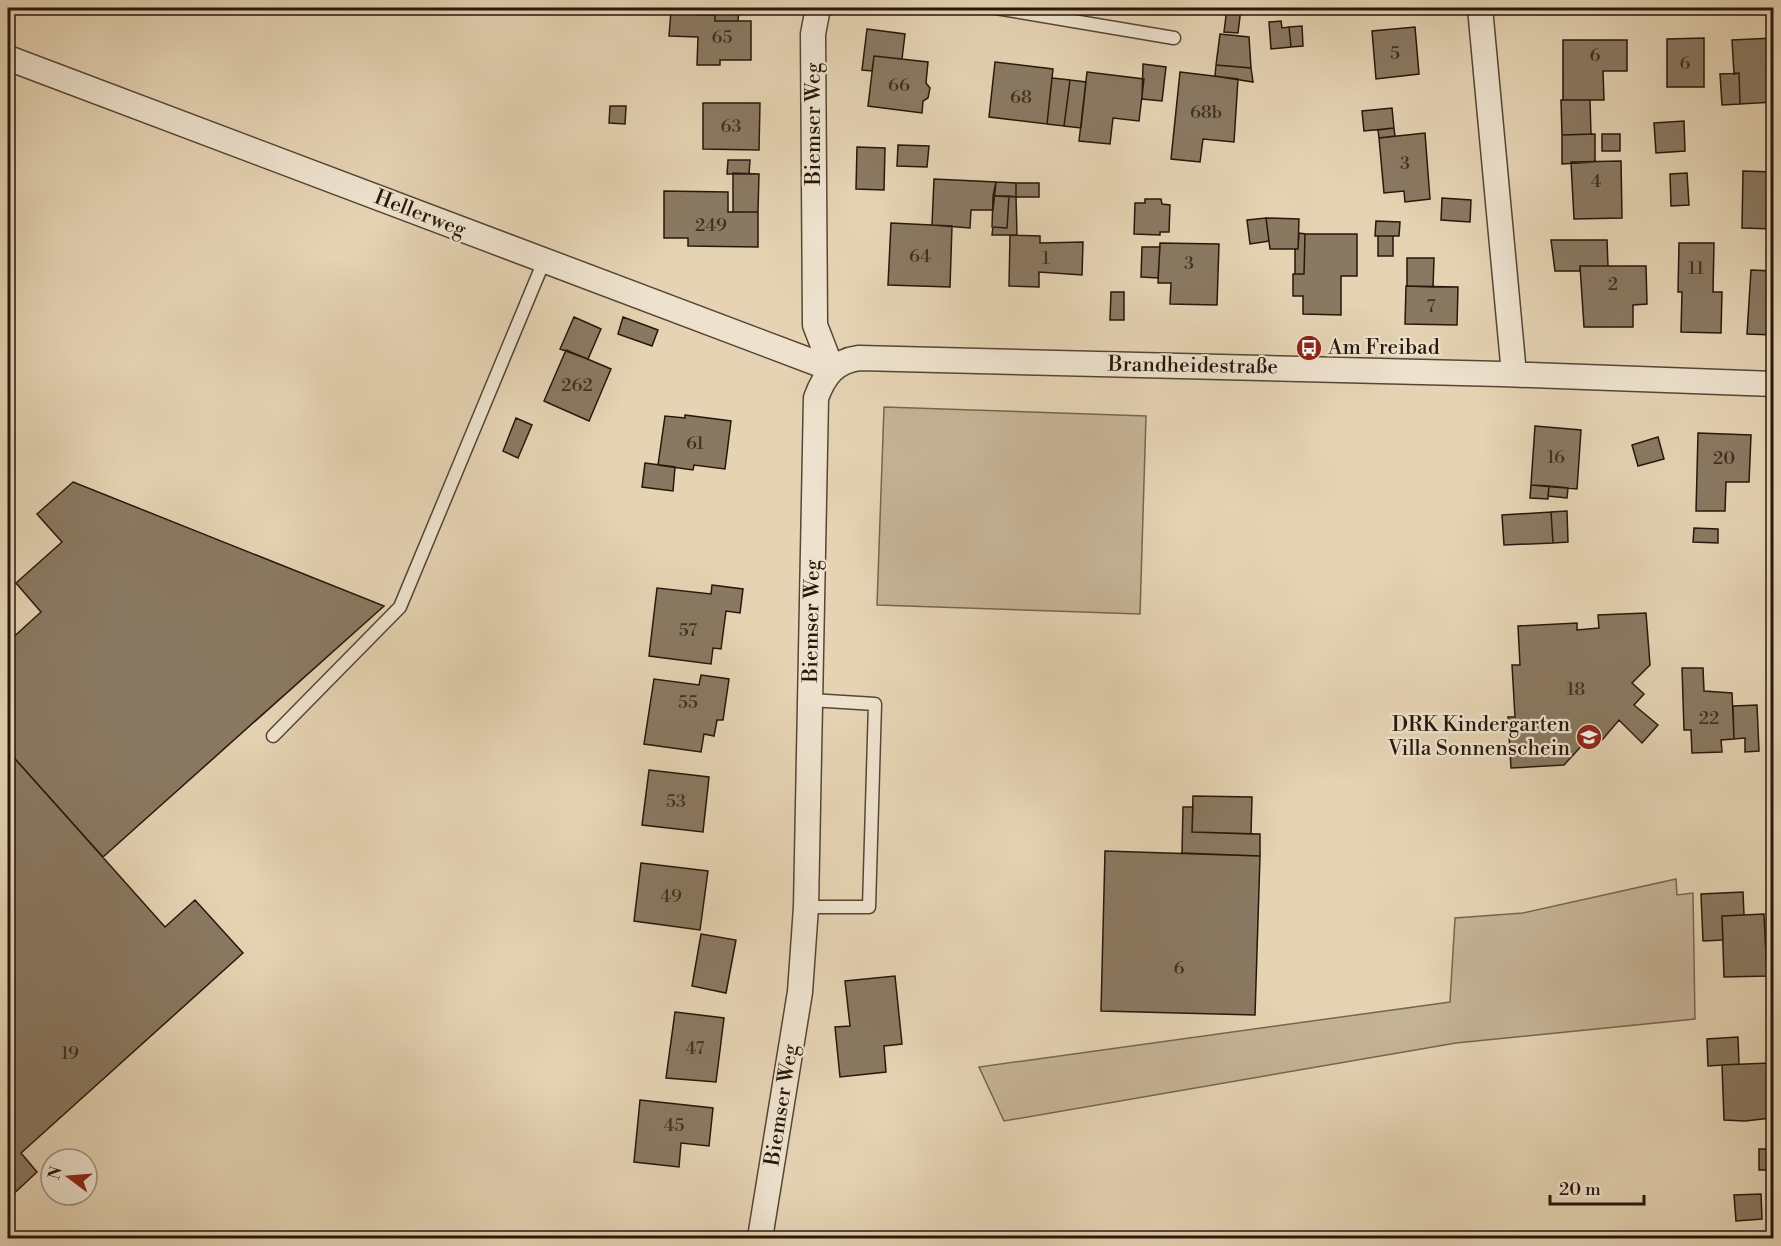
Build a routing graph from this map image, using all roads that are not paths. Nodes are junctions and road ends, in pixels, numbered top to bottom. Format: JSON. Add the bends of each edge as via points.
{"nodes":[{"id":1,"x":818,"y":8,"type":"edge"},
{"id":2,"x":996,"y":8,"type":"edge"},
{"id":3,"x":1480,"y":8,"type":"edge"},
{"id":4,"x":1174,"y":38,"type":"dead end"},
{"id":5,"x":8,"y":58,"type":"edge"},
{"id":6,"x":544,"y":261,"type":"junction"},
{"id":7,"x":832,"y":369,"type":"junction"},
{"id":8,"x":1514,"y":374,"type":"junction"},
{"id":9,"x":1773,"y":384,"type":"edge"},
{"id":10,"x":811,"y":700,"type":"junction"},
{"id":11,"x":273,"y":736,"type":"dead end"},
{"id":12,"x":806,"y":907,"type":"junction"},
{"id":13,"x":760,"y":1239,"type":"edge"}],
"edges":[{"from":1,"to":7,"type":"street","name":"Biemser Weg","via":[[813,34],[815,325]]},
{"from":2,"to":4,"type":"lane"},
{"from":3,"to":8,"type":"street"},
{"from":5,"to":6,"type":"street","name":"Hellerweg"},
{"from":6,"to":7,"type":"street","name":"Hellerweg"},
{"from":6,"to":11,"type":"lane","via":[[400,607]]},
{"from":7,"to":8,"type":"street","name":"Brandheidestraße","via":[[845,359],[859,358]]},
{"from":7,"to":10,"type":"street","name":"Biemser Weg","via":[[816,398]]},
{"from":8,"to":9,"type":"street","name":"Brandheidestraße"},
{"from":10,"to":12,"type":"street","name":"Biemser Weg"},
{"from":10,"to":12,"type":"lane","via":[[875,704],[869,907]]},
{"from":12,"to":13,"type":"street","name":"Biemser Weg","via":[[800,992]]}]}
